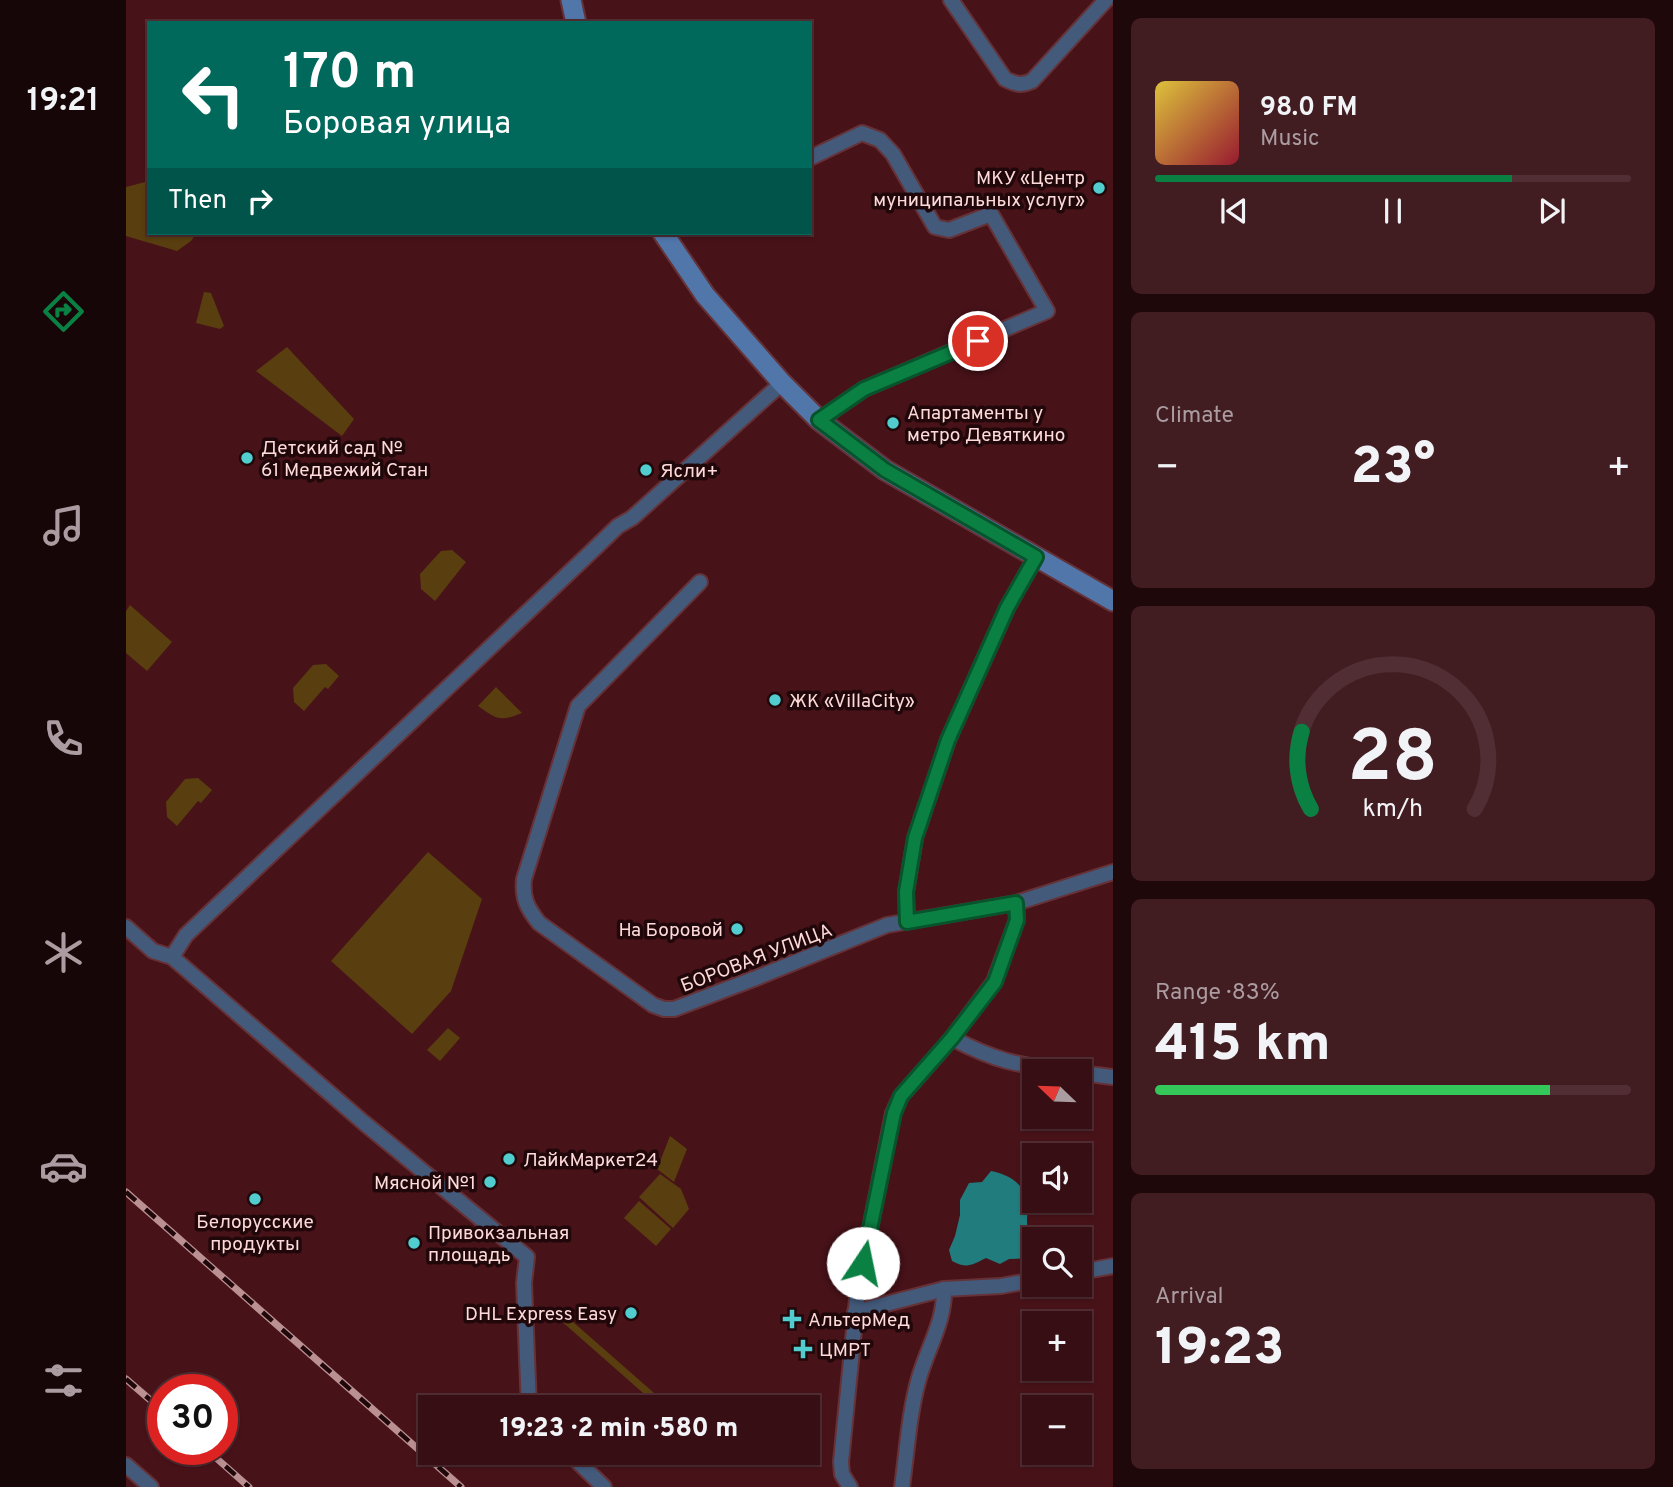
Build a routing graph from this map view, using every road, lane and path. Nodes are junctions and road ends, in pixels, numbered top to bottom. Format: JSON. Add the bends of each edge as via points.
{"nodes":[{"id":1,"x":571,"y":0,"type":"edge"},
{"id":2,"x":951,"y":0,"type":"edge"},
{"id":3,"x":1106,"y":0,"type":"edge"},
{"id":4,"x":576,"y":21,"type":"edge"},
{"id":5,"x":812,"y":157,"type":"edge"},
{"id":6,"x":664,"y":235,"type":"edge"},
{"id":7,"x":782,"y":383,"type":"junction"},
{"id":8,"x":819,"y":420,"type":"junction"},
{"id":9,"x":1036,"y":557,"type":"junction"},
{"id":10,"x":700,"y":582,"type":"dead end"},
{"id":11,"x":1113,"y":601,"type":"edge"},
{"id":12,"x":1113,"y":872,"type":"edge"},
{"id":13,"x":1016,"y":903,"type":"junction"},
{"id":14,"x":907,"y":922,"type":"junction"},
{"id":15,"x":126,"y":927,"type":"edge"},
{"id":16,"x":172,"y":957,"type":"junction"},
{"id":17,"x":952,"y":1038,"type":"junction"},
{"id":18,"x":1022,"y":1066,"type":"edge"},
{"id":19,"x":1092,"y":1074,"type":"edge"},
{"id":20,"x":1113,"y":1077,"type":"edge"},
{"id":21,"x":1113,"y":1266,"type":"edge"},
{"id":22,"x":1092,"y":1270,"type":"edge"},
{"id":23,"x":1022,"y":1282,"type":"edge"},
{"id":24,"x":944,"y":1289,"type":"junction"},
{"id":25,"x":855,"y":1312,"type":"junction"},
{"id":26,"x":529,"y":1395,"type":"edge"},
{"id":27,"x":126,"y":1465,"type":"edge"},
{"id":28,"x":581,"y":1465,"type":"edge"},
{"id":29,"x":151,"y":1487,"type":"edge"},
{"id":30,"x":604,"y":1487,"type":"edge"},
{"id":31,"x":850,"y":1487,"type":"edge"},
{"id":32,"x":902,"y":1487,"type":"edge"}],
"edges":[{"from":1,"to":4,"type":"street"},
{"from":2,"to":3,"type":"street","via":[[1004,79],[1024,85]]},
{"from":5,"to":8,"type":"street","via":[[862,134],[880,140],[935,227],[949,230],[991,214],[1047,311],[864,389]]},
{"from":6,"to":7,"type":"street","via":[[705,295]]},
{"from":7,"to":8,"type":"street"},
{"from":7,"to":16,"type":"street","via":[[618,526],[186,935]]},
{"from":8,"to":9,"type":"street","via":[[885,470]]},
{"from":9,"to":11,"type":"street"},
{"from":9,"to":14,"type":"street","via":[[1007,608],[948,740],[915,838],[906,892]]},
{"from":10,"to":14,"type":"street","name":"БОРОВАЯ УЛИЦА","via":[[578,706],[524,878],[526,906],[540,923],[664,1009],[674,1009],[887,925]]},
{"from":12,"to":13,"type":"street","name":"БОРОВАЯ УЛИЦА"},
{"from":13,"to":14,"type":"street","name":"БОРОВАЯ УЛИЦА"},
{"from":13,"to":17,"type":"street","via":[[1017,920],[995,982]]},
{"from":15,"to":16,"type":"street","via":[[153,951]]},
{"from":16,"to":26,"type":"street","via":[[527,1257]]},
{"from":17,"to":18,"type":"street"},
{"from":17,"to":25,"type":"street","via":[[907,1088],[894,1113]]},
{"from":19,"to":20,"type":"street"},
{"from":21,"to":22,"type":"street"},
{"from":23,"to":24,"type":"street"},
{"from":24,"to":25,"type":"street"},
{"from":24,"to":32,"type":"street","via":[[941,1319],[919,1378]]},
{"from":25,"to":31,"type":"street","via":[[841,1462]]},
{"from":27,"to":29,"type":"street"},
{"from":28,"to":30,"type":"street"}]}
